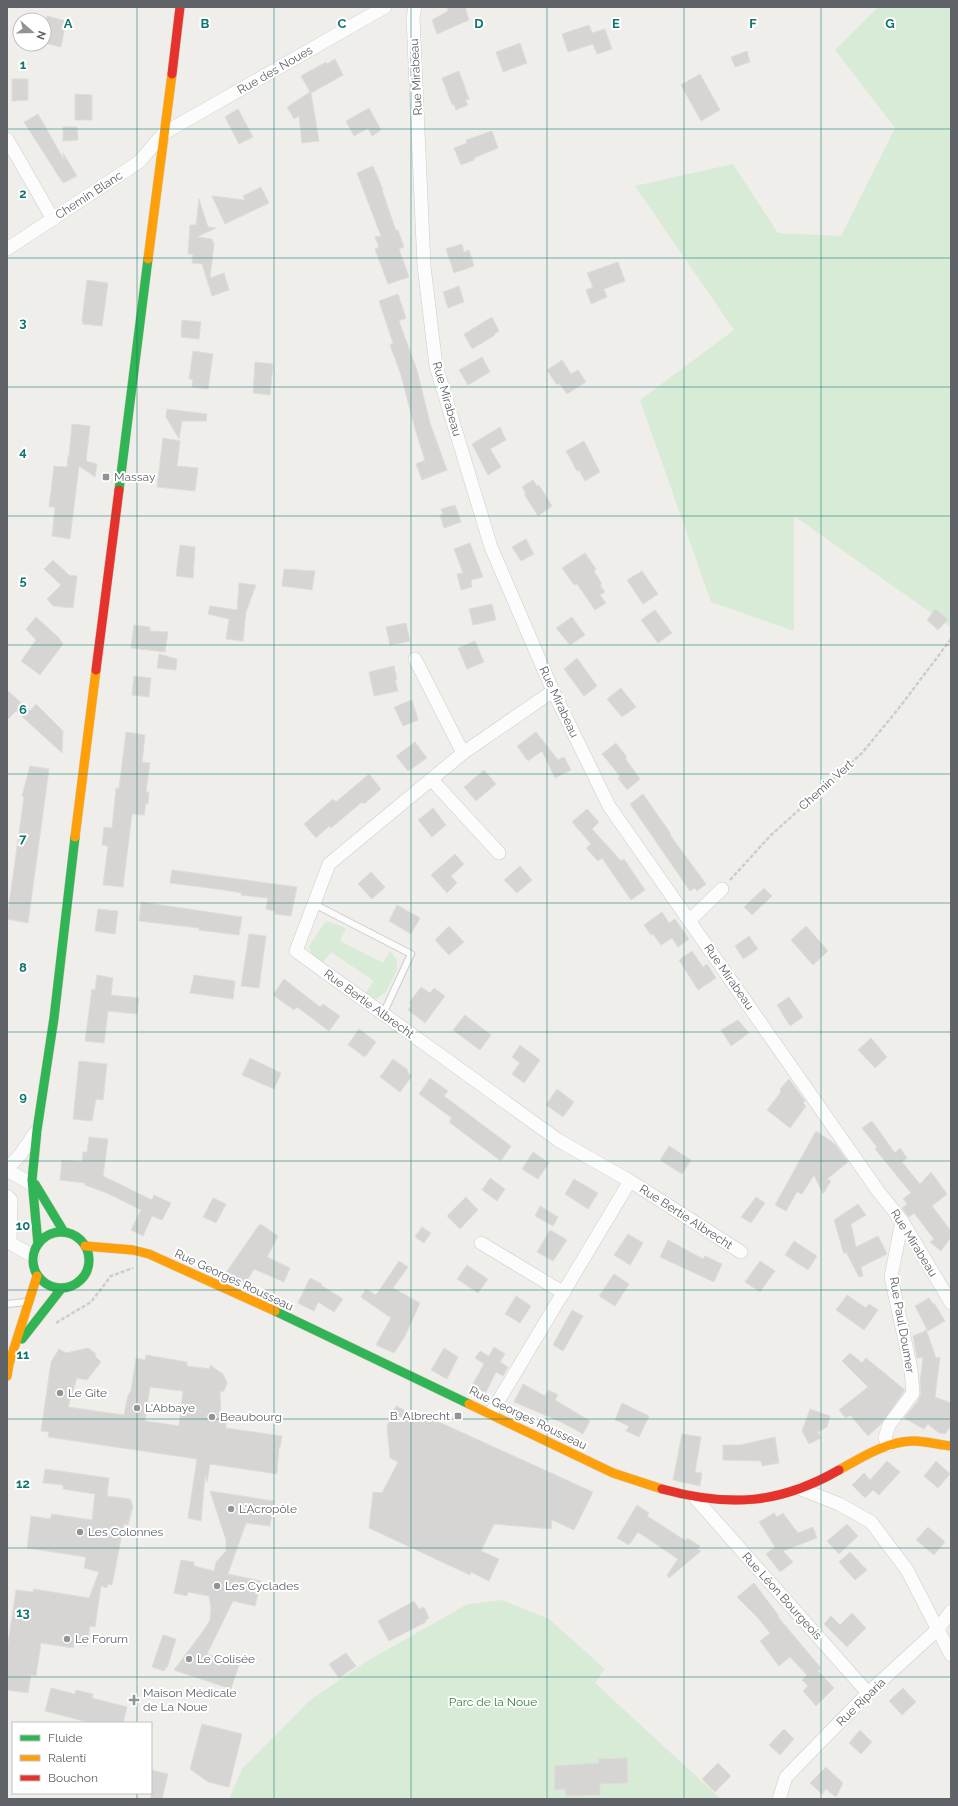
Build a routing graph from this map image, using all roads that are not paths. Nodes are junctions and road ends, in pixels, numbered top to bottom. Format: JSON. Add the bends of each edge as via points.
{"nodes":[{"id":1,"x":180,"y":7,"type":"edge"},
{"id":2,"x":385,"y":7,"type":"edge"},
{"id":3,"x":415,"y":7,"type":"edge"},
{"id":4,"x":164,"y":133,"type":"junction"},
{"id":5,"x":7,"y":139,"type":"edge"},
{"id":6,"x":53,"y":219,"type":"junction"},
{"id":7,"x":7,"y":249,"type":"edge"},
{"id":8,"x":415,"y":659,"type":"dead end"},
{"id":9,"x":553,"y":691,"type":"junction"},
{"id":10,"x":463,"y":753,"type":"junction"},
{"id":11,"x":431,"y":779,"type":"junction"},
{"id":12,"x":499,"y":852,"type":"dead end"},
{"id":13,"x":722,"y":889,"type":"road end"},
{"id":14,"x":314,"y":904,"type":"junction"},
{"id":15,"x":689,"y":921,"type":"junction"},
{"id":16,"x":383,"y":1014,"type":"junction"},
{"id":17,"x":37,"y":1130,"type":"junction"},
{"id":18,"x":7,"y":1169,"type":"edge"},
{"id":19,"x":630,"y":1181,"type":"junction"},
{"id":20,"x":33,"y":1182,"type":"junction"},
{"id":21,"x":7,"y":1196,"type":"edge"},
{"id":22,"x":902,"y":1221,"type":"junction"},
{"id":23,"x":64,"y":1232,"type":"junction"},
{"id":24,"x":481,"y":1243,"type":"dead end"},
{"id":25,"x":85,"y":1246,"type":"junction"},
{"id":26,"x":35,"y":1250,"type":"junction"},
{"id":27,"x":133,"y":1250,"type":"junction"},
{"id":28,"x":740,"y":1252,"type":"dead end"},
{"id":29,"x":112,"y":1259,"type":"dead end"},
{"id":30,"x":100,"y":1265,"type":"dead end"},
{"id":31,"x":87,"y":1270,"type":"junction"},
{"id":32,"x":37,"y":1276,"type":"junction"},
{"id":33,"x":61,"y":1289,"type":"junction"},
{"id":34,"x":564,"y":1293,"type":"junction"},
{"id":35,"x":29,"y":1302,"type":"junction"},
{"id":36,"x":951,"y":1303,"type":"edge"},
{"id":37,"x":7,"y":1304,"type":"edge"},
{"id":38,"x":15,"y":1348,"type":"junction"},
{"id":39,"x":7,"y":1376,"type":"edge"},
{"id":40,"x":491,"y":1414,"type":"junction"},
{"id":41,"x":924,"y":1442,"type":"junction"},
{"id":42,"x":888,"y":1445,"type":"junction"},
{"id":43,"x":951,"y":1446,"type":"edge"},
{"id":44,"x":945,"y":1454,"type":"dead end"},
{"id":45,"x":801,"y":1489,"type":"junction"},
{"id":46,"x":696,"y":1499,"type":"junction"},
{"id":47,"x":951,"y":1611,"type":"edge"},
{"id":48,"x":938,"y":1629,"type":"junction"},
{"id":49,"x":951,"y":1655,"type":"edge"},
{"id":50,"x":868,"y":1693,"type":"junction"},
{"id":51,"x":779,"y":1799,"type":"edge"}],
"edges":[{"from":1,"to":4,"type":"main road"},
{"from":2,"to":4,"type":"street","name":"Rue des Noues"},
{"from":3,"to":9,"type":"street","name":"Rue Mirabeau","via":[[413,18],[424,266],[436,366],[491,547]]},
{"from":4,"to":6,"type":"street","name":"Chemin Blanc","via":[[139,162]]},
{"from":4,"to":17,"type":"main road","via":[[54,1018]]},
{"from":5,"to":6,"type":"street"},
{"from":6,"to":7,"type":"street","name":"Chemin Blanc"},
{"from":8,"to":10,"type":"street"},
{"from":9,"to":10,"type":"street","name":"Rue Bertie Albrecht"},
{"from":9,"to":15,"type":"street","name":"Rue Mirabeau","via":[[609,806]]},
{"from":10,"to":11,"type":"street","name":"Rue Bertie Albrecht"},
{"from":11,"to":12,"type":"street"},
{"from":11,"to":14,"type":"street","name":"Rue Bertie Albrecht","via":[[329,864]]},
{"from":13,"to":15,"type":"street"},
{"from":14,"to":16,"type":"street","name":"Rue Bertie Albrecht","via":[[296,951]]},
{"from":14,"to":16,"type":"lane","via":[[411,954]]},
{"from":15,"to":22,"type":"street","name":"Rue Mirabeau"},
{"from":16,"to":19,"type":"street","name":"Rue Bertie Albrecht","via":[[558,1140]]},
{"from":17,"to":18,"type":"street"},
{"from":17,"to":20,"type":"main road"},
{"from":18,"to":20,"type":"street"},
{"from":19,"to":28,"type":"street","name":"Rue Bertie Albrecht"},
{"from":19,"to":34,"type":"street","name":"Rue Bertie Albrecht"},
{"from":20,"to":23,"type":"main road"},
{"from":20,"to":26,"type":"main road"},
{"from":21,"to":26,"type":"street","via":[[11,1200],[10,1243]]},
{"from":22,"to":36,"type":"street","name":"Rue Mirabeau"},
{"from":22,"to":42,"type":"street","name":"Rue Paul Doumer","via":[[891,1277],[911,1369],[913,1393],[889,1425],[885,1438]]},
{"from":23,"to":25,"type":"main road","via":[[80,1239]]},
{"from":23,"to":26,"type":"main road","via":[[49,1234]]},
{"from":24,"to":34,"type":"street"},
{"from":25,"to":27,"type":"main road","name":"Rue Georges Rousseau"},
{"from":25,"to":31,"type":"main road","via":[[89,1258]]},
{"from":26,"to":32,"type":"main road","via":[[34,1270]]},
{"from":27,"to":29,"type":"main road"},
{"from":27,"to":40,"type":"main road","name":"Rue Georges Rousseau","via":[[149,1254],[236,1293]]},
{"from":30,"to":31,"type":"main road"},
{"from":31,"to":33,"type":"main road","via":[[78,1283]]},
{"from":32,"to":33,"type":"main road","via":[[48,1285]]},
{"from":32,"to":35,"type":"main road"},
{"from":33,"to":38,"type":"main road"},
{"from":34,"to":40,"type":"street","name":"Rue Bertie Albrecht"},
{"from":35,"to":37,"type":"lane"},
{"from":35,"to":38,"type":"main road"},
{"from":38,"to":39,"type":"main road"},
{"from":40,"to":46,"type":"main road","name":"Rue Georges Rousseau","via":[[613,1472]]},
{"from":41,"to":42,"type":"main road","name":"Rue Georges Rousseau"},
{"from":41,"to":43,"type":"main road","name":"Rue Georges Rousseau"},
{"from":41,"to":44,"type":"main road"},
{"from":42,"to":45,"type":"main road","name":"Rue Georges Rousseau"},
{"from":45,"to":46,"type":"main road","name":"Rue Georges Rousseau","via":[[759,1500]]},
{"from":45,"to":48,"type":"street","via":[[839,1504],[871,1522],[907,1570]]},
{"from":46,"to":50,"type":"street","name":"Rue Léon Bourgeois"},
{"from":47,"to":48,"type":"street","name":"Rue Riparia"},
{"from":48,"to":49,"type":"street"},
{"from":48,"to":50,"type":"street","name":"Rue Riparia"},
{"from":50,"to":51,"type":"street","name":"Rue Riparia","via":[[786,1777]]}]}
